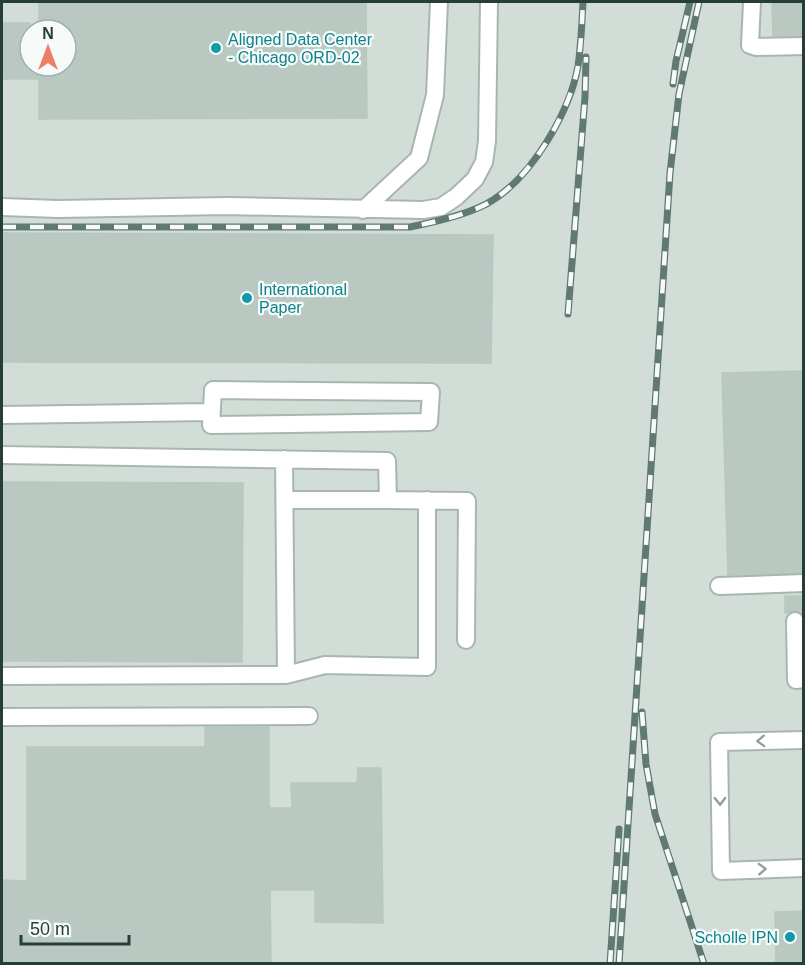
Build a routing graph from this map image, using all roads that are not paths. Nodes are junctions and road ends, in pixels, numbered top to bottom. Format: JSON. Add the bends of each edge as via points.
{"nodes":[{"id":1,"x":439,"y":2,"type":"edge"},
{"id":2,"x":489,"y":2,"type":"edge"},
{"id":3,"x":752,"y":2,"type":"edge"},
{"id":4,"x":804,"y":46,"type":"edge"},
{"id":5,"x":2,"y":207,"type":"edge"},
{"id":6,"x":363,"y":210,"type":"junction"},
{"id":7,"x":210,"y":412,"type":"junction"},
{"id":8,"x":2,"y":415,"type":"edge"},
{"id":9,"x":2,"y":455,"type":"edge"},
{"id":10,"x":284,"y":459,"type":"junction"},
{"id":11,"x":285,"y":500,"type":"junction"},
{"id":12,"x":388,"y":500,"type":"junction"},
{"id":13,"x":427,"y":500,"type":"junction"},
{"id":14,"x":804,"y":583,"type":"edge"},
{"id":15,"x":719,"y":586,"type":"dead end"},
{"id":16,"x":795,"y":621,"type":"dead end"},
{"id":17,"x":466,"y":640,"type":"dead end"},
{"id":18,"x":286,"y":675,"type":"junction"},
{"id":19,"x":2,"y":676,"type":"edge"},
{"id":20,"x":804,"y":680,"type":"edge"},
{"id":21,"x":309,"y":716,"type":"dead end"},
{"id":22,"x":2,"y":717,"type":"edge"},
{"id":23,"x":804,"y":740,"type":"edge"},
{"id":24,"x":804,"y":868,"type":"edge"}],
"edges":[{"from":1,"to":6,"type":"lane","via":[[435,95],[419,158]]},
{"from":2,"to":6,"type":"lane","via":[[487,141],[484,162],[475,180],[441,207]]},
{"from":3,"to":4,"type":"lane","via":[[750,45]]},
{"from":5,"to":6,"type":"lane"},
{"from":7,"to":7,"type":"lane","via":[[213,390],[430,392],[429,423],[211,425]]},
{"from":7,"to":8,"type":"lane"},
{"from":9,"to":10,"type":"lane"},
{"from":10,"to":11,"type":"lane"},
{"from":10,"to":12,"type":"lane","via":[[387,460]]},
{"from":11,"to":12,"type":"lane"},
{"from":11,"to":18,"type":"lane"},
{"from":12,"to":13,"type":"lane"},
{"from":13,"to":17,"type":"lane","via":[[467,501]]},
{"from":13,"to":18,"type":"lane","via":[[427,667],[325,665]]},
{"from":14,"to":15,"type":"lane"},
{"from":16,"to":20,"type":"lane","via":[[796,680]]},
{"from":18,"to":19,"type":"lane"},
{"from":21,"to":22,"type":"lane"},
{"from":23,"to":24,"type":"lane","one_way":true,"via":[[719,742],[722,872]]}]}
